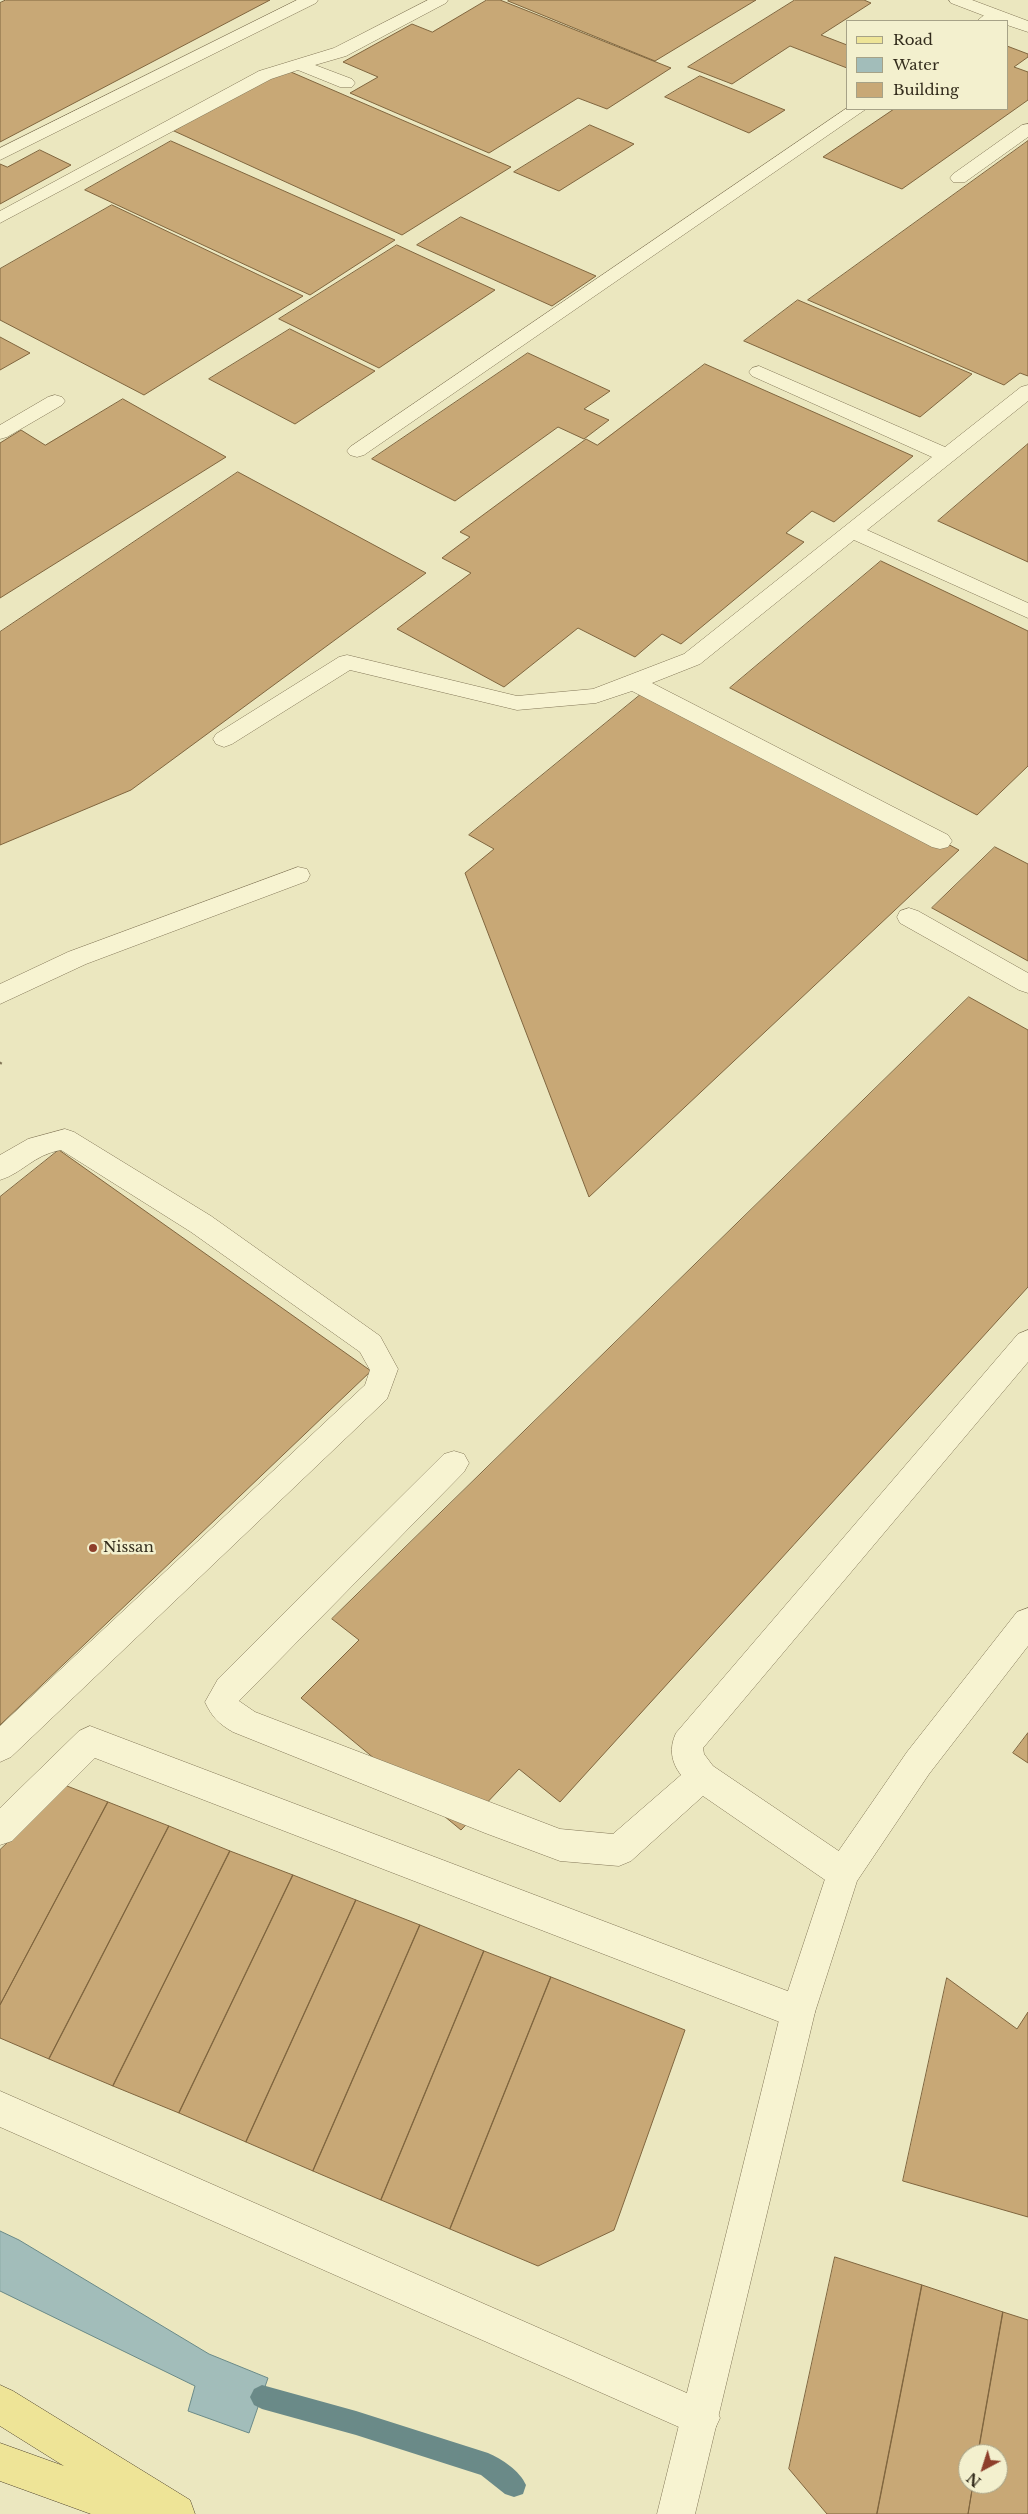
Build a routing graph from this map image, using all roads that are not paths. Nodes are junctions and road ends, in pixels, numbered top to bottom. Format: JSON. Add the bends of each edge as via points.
{"nodes":[{"id":1,"x":310,"y":0,"type":"edge"},
{"id":2,"x":440,"y":0,"type":"edge"},
{"id":3,"x":957,"y":0,"type":"edge"},
{"id":4,"x":990,"y":18,"type":"edge"},
{"id":5,"x":1008,"y":22,"type":"edge"},
{"id":6,"x":1028,"y":27,"type":"edge"},
{"id":7,"x":298,"y":64,"type":"junction"},
{"id":8,"x":346,"y":83,"type":"dead end"},
{"id":9,"x":856,"y":110,"type":"edge"},
{"id":10,"x":1028,"y":129,"type":"edge"},
{"id":11,"x":0,"y":156,"type":"edge"},
{"id":12,"x":959,"y":178,"type":"dead end"},
{"id":13,"x":0,"y":218,"type":"edge"},
{"id":14,"x":759,"y":372,"type":"dead end"},
{"id":15,"x":1028,"y":391,"type":"edge"},
{"id":16,"x":55,"y":400,"type":"dead end"},
{"id":17,"x":0,"y":433,"type":"edge"},
{"id":18,"x":357,"y":451,"type":"dead end"},
{"id":19,"x":946,"y":456,"type":"junction"},
{"id":20,"x":852,"y":531,"type":"junction"},
{"id":21,"x":1028,"y":611,"type":"edge"},
{"id":22,"x":633,"y":682,"type":"junction"},
{"id":23,"x":224,"y":738,"type":"dead end"},
{"id":24,"x":940,"y":841,"type":"dead end"},
{"id":25,"x":298,"y":874,"type":"dead end"},
{"id":26,"x":909,"y":917,"type":"dead end"},
{"id":27,"x":1028,"y":984,"type":"edge"},
{"id":28,"x":0,"y":995,"type":"edge"},
{"id":29,"x":0,"y":1170,"type":"edge"},
{"id":30,"x":1028,"y":1342,"type":"edge"},
{"id":31,"x":454,"y":1464,"type":"dead end"},
{"id":32,"x":1028,"y":1622,"type":"edge"},
{"id":33,"x":0,"y":1747,"type":"edge"},
{"id":34,"x":702,"y":1777,"type":"junction"},
{"id":35,"x":0,"y":1830,"type":"edge"},
{"id":36,"x":843,"y":1873,"type":"junction"},
{"id":37,"x":798,"y":2012,"type":"junction"},
{"id":38,"x":0,"y":2109,"type":"edge"},
{"id":39,"x":0,"y":2404,"type":"edge"},
{"id":40,"x":701,"y":2418,"type":"junction"},
{"id":41,"x":0,"y":2462,"type":"edge"},
{"id":42,"x":145,"y":2514,"type":"edge"},
{"id":43,"x":176,"y":2514,"type":"edge"},
{"id":44,"x":676,"y":2514,"type":"edge"}],
"edges":[{"from":1,"to":11,"type":"street"},
{"from":2,"to":7,"type":"street","via":[[340,52]]},
{"from":3,"to":4,"type":"street"},
{"from":5,"to":6,"type":"street"},
{"from":7,"to":8,"type":"street"},
{"from":7,"to":13,"type":"street","via":[[265,75]]},
{"from":9,"to":18,"type":"street"},
{"from":10,"to":12,"type":"street"},
{"from":14,"to":19,"type":"street"},
{"from":15,"to":19,"type":"street"},
{"from":16,"to":17,"type":"street"},
{"from":19,"to":20,"type":"street"},
{"from":20,"to":21,"type":"street"},
{"from":20,"to":22,"type":"street","via":[[692,659]]},
{"from":22,"to":23,"type":"street","via":[[596,696],[516,703],[347,662]]},
{"from":22,"to":24,"type":"street"},
{"from":25,"to":28,"type":"street","via":[[77,958]]},
{"from":26,"to":27,"type":"street"},
{"from":29,"to":33,"type":"street","via":[[22,1152],[41,1143],[64,1139],[201,1224],[370,1344],[384,1368],[376,1391]]},
{"from":30,"to":34,"type":"street","via":[[687,1743],[688,1759]]},
{"from":31,"to":34,"type":"street","via":[[229,1689],[221,1702],[228,1712],[244,1722],[560,1845],[620,1850]]},
{"from":32,"to":36,"type":"street","via":[[918,1763]]},
{"from":34,"to":36,"type":"street"},
{"from":35,"to":37,"type":"street","via":[[90,1741]]},
{"from":36,"to":37,"type":"street"},
{"from":37,"to":40,"type":"street"},
{"from":38,"to":40,"type":"street"},
{"from":39,"to":43,"type":"main road"},
{"from":40,"to":44,"type":"street"},
{"from":41,"to":42,"type":"main road"}]}
